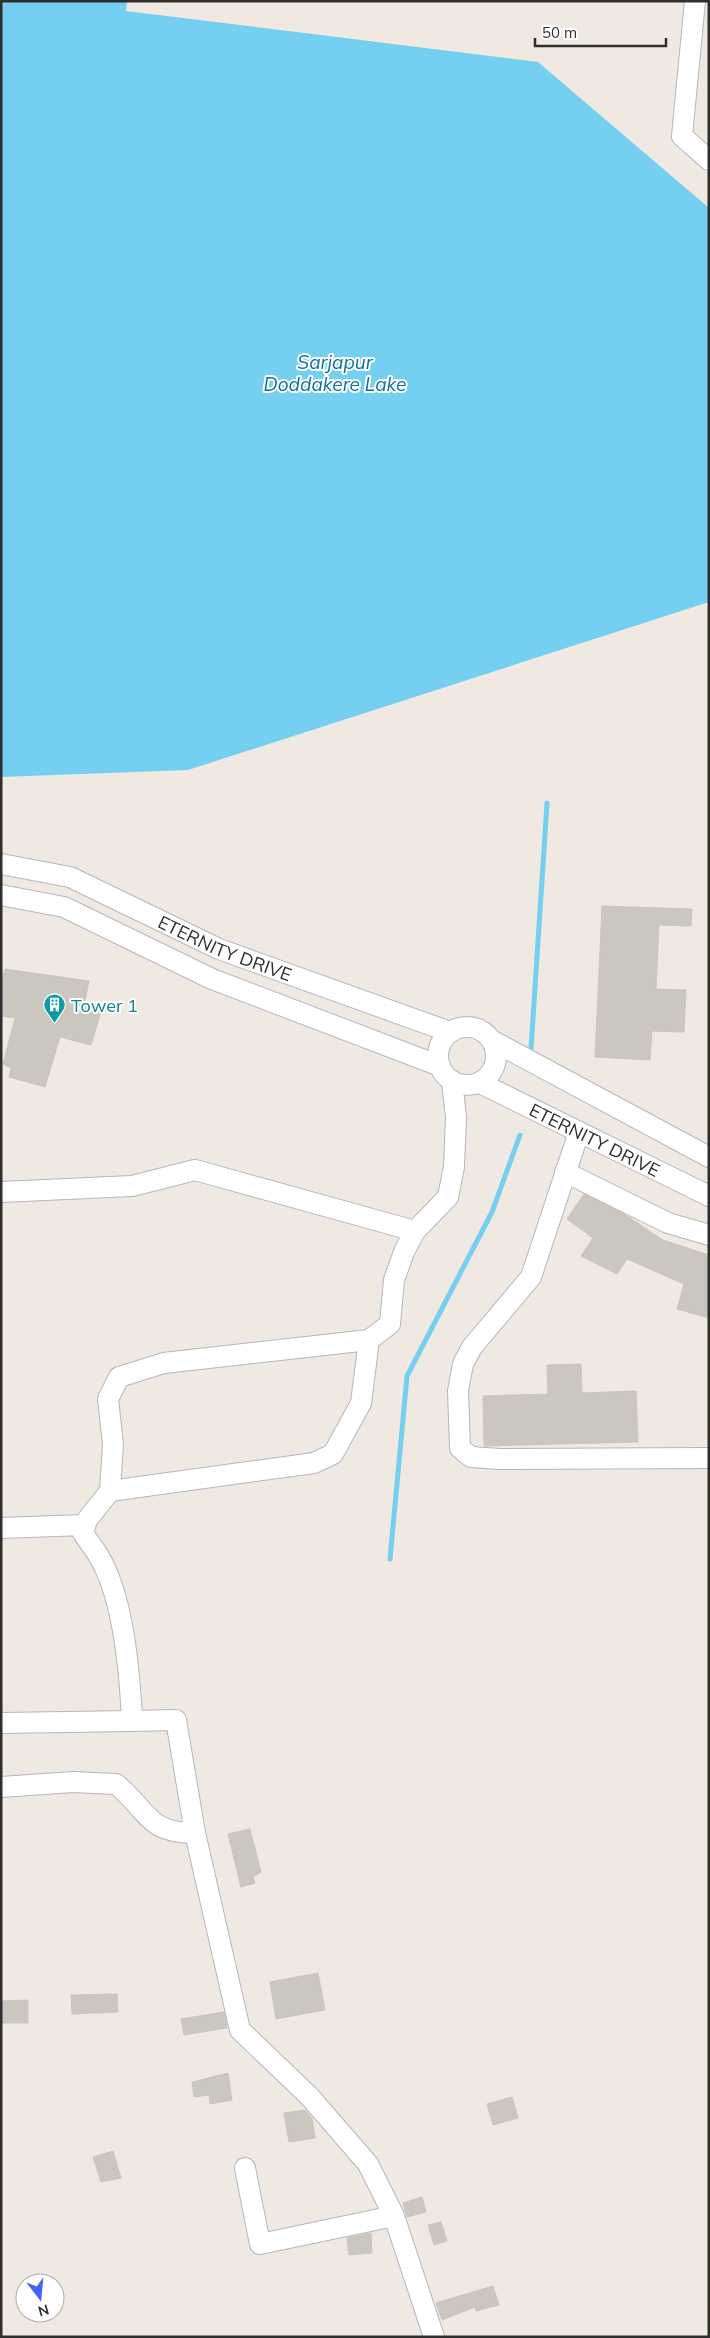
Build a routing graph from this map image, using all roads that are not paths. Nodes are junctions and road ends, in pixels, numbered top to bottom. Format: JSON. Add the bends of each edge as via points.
{"nodes":[{"id":1,"x":695,"y":1,"type":"edge"},
{"id":2,"x":709,"y":160,"type":"edge"},
{"id":3,"x":1,"y":864,"type":"edge"},
{"id":4,"x":1,"y":895,"type":"edge"},
{"id":5,"x":450,"y":1032,"type":"junction"},
{"id":6,"x":493,"y":1041,"type":"junction"},
{"id":7,"x":446,"y":1074,"type":"junction"},
{"id":8,"x":480,"y":1083,"type":"junction"},
{"id":9,"x":579,"y":1132,"type":"junction"},
{"id":10,"x":709,"y":1157,"type":"edge"},
{"id":11,"x":565,"y":1172,"type":"junction"},
{"id":12,"x":1,"y":1192,"type":"edge"},
{"id":13,"x":709,"y":1196,"type":"edge"},
{"id":14,"x":415,"y":1231,"type":"junction"},
{"id":15,"x":709,"y":1236,"type":"edge"},
{"id":16,"x":369,"y":1340,"type":"junction"},
{"id":17,"x":709,"y":1458,"type":"edge"},
{"id":18,"x":110,"y":1491,"type":"junction"},
{"id":19,"x":84,"y":1525,"type":"junction"},
{"id":20,"x":1,"y":1528,"type":"edge"},
{"id":21,"x":132,"y":1721,"type":"junction"},
{"id":22,"x":1,"y":1723,"type":"edge"},
{"id":23,"x":1,"y":1787,"type":"edge"},
{"id":24,"x":195,"y":1833,"type":"junction"},
{"id":25,"x":245,"y":2168,"type":"dead end"},
{"id":26,"x":394,"y":2216,"type":"junction"},
{"id":27,"x":434,"y":2337,"type":"edge"}],
"edges":[{"from":1,"to":2,"type":"street","via":[[682,136]]},
{"from":3,"to":5,"type":"street","name":"ETERNITY DRIVE","via":[[70,877],[218,949]]},
{"from":4,"to":7,"type":"street","name":"ETERNITY DRIVE","via":[[64,907],[212,980]]},
{"from":5,"to":6,"type":"street","name":"ETERNITY DRIVE","via":[[468,1027],[486,1033]]},
{"from":5,"to":7,"type":"street","via":[[439,1048]]},
{"from":6,"to":8,"type":"street","via":[[495,1064],[488,1077]]},
{"from":6,"to":10,"type":"street","name":"ETERNITY DRIVE"},
{"from":7,"to":8,"type":"street","name":"ETERNITY DRIVE","via":[[460,1085]]},
{"from":7,"to":14,"type":"street","via":[[456,1117],[454,1166],[448,1198]]},
{"from":8,"to":9,"type":"street","name":"ETERNITY DRIVE"},
{"from":9,"to":11,"type":"street"},
{"from":9,"to":13,"type":"street","name":"ETERNITY DRIVE"},
{"from":11,"to":15,"type":"street","via":[[668,1223]]},
{"from":11,"to":17,"type":"street","via":[[531,1277],[472,1347],[463,1364],[458,1392],[460,1448],[471,1457],[498,1459]]},
{"from":12,"to":14,"type":"street","via":[[132,1186],[195,1170]]},
{"from":14,"to":16,"type":"street","via":[[394,1280],[390,1324]]},
{"from":16,"to":18,"type":"street","via":[[361,1403],[333,1454],[314,1463]]},
{"from":16,"to":18,"type":"street","via":[[164,1362],[119,1377],[108,1398],[113,1444]]},
{"from":18,"to":19,"type":"street"},
{"from":19,"to":20,"type":"street"},
{"from":19,"to":21,"type":"street","via":[[83,1533],[104,1565],[114,1594],[130,1676]]},
{"from":21,"to":22,"type":"street"},
{"from":21,"to":24,"type":"street","via":[[176,1720]]},
{"from":23,"to":24,"type":"street","via":[[73,1782],[116,1784],[161,1829]]},
{"from":24,"to":26,"type":"street","via":[[240,2030],[310,2097],[368,2164]]},
{"from":25,"to":26,"type":"street","via":[[260,2244]]},
{"from":26,"to":27,"type":"street"}]}
